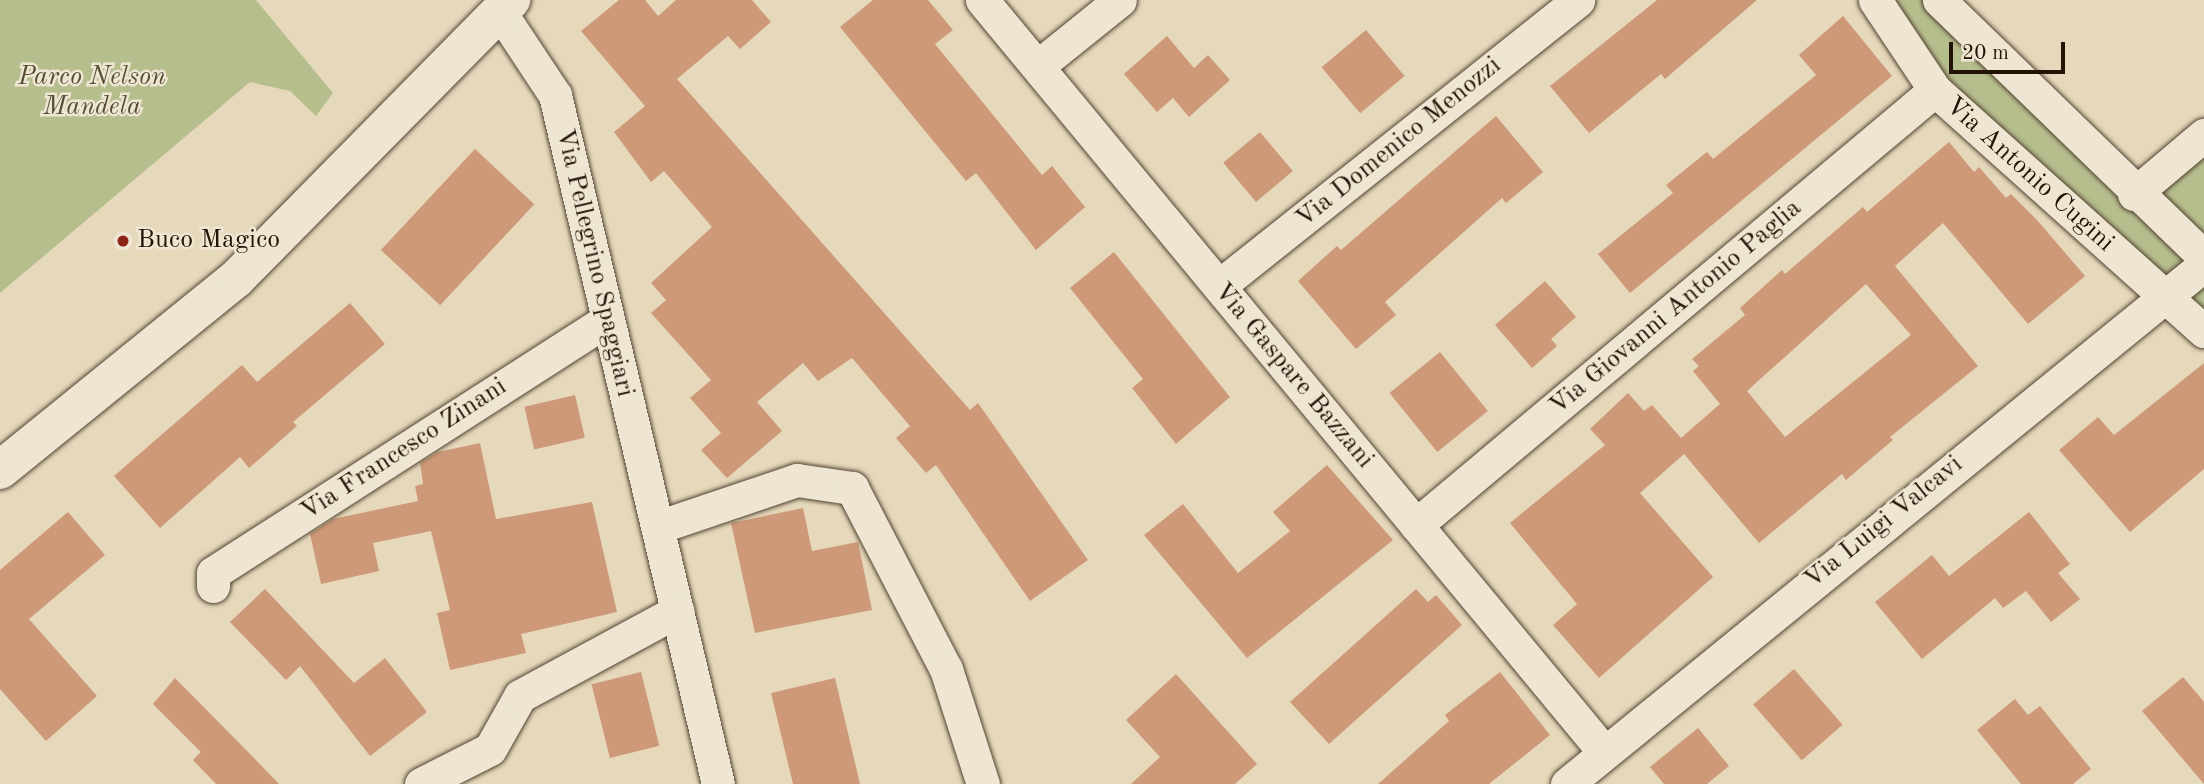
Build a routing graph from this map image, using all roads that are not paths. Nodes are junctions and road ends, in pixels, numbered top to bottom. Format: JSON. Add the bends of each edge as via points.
{"nodes":[{"id":1,"x":982,"y":0,"type":"edge"},
{"id":2,"x":1120,"y":0,"type":"edge"},
{"id":3,"x":1578,"y":0,"type":"edge"},
{"id":4,"x":1875,"y":0,"type":"edge"},
{"id":5,"x":1939,"y":0,"type":"edge"},
{"id":6,"x":505,"y":6,"type":"edge"},
{"id":7,"x":1038,"y":66,"type":"junction"},
{"id":8,"x":1935,"y":90,"type":"junction"},
{"id":9,"x":2204,"y":135,"type":"edge"},
{"id":10,"x":2134,"y":194,"type":"junction"},
{"id":11,"x":2204,"y":257,"type":"edge"},
{"id":12,"x":2204,"y":265,"type":"edge"},
{"id":13,"x":1219,"y":286,"type":"junction"},
{"id":14,"x":2163,"y":297,"type":"junction"},
{"id":15,"x":606,"y":321,"type":"junction"},
{"id":16,"x":2204,"y":331,"type":"edge"},
{"id":17,"x":0,"y":470,"type":"edge"},
{"id":18,"x":1416,"y":525,"type":"junction"},
{"id":19,"x":658,"y":527,"type":"junction"},
{"id":20,"x":213,"y":586,"type":"dead end"},
{"id":21,"x":677,"y":611,"type":"junction"},
{"id":22,"x":1604,"y":752,"type":"junction"},
{"id":23,"x":421,"y":784,"type":"edge"},
{"id":24,"x":718,"y":784,"type":"edge"},
{"id":25,"x":983,"y":784,"type":"edge"},
{"id":26,"x":1567,"y":784,"type":"edge"}],
"edges":[{"from":1,"to":7,"type":"street","name":"Via Gaspare Bazzani"},
{"from":2,"to":7,"type":"street"},
{"from":3,"to":13,"type":"street","name":"Via Domenico Menozzi"},
{"from":4,"to":8,"type":"street","name":"Via Antonio Cugini"},
{"from":5,"to":10,"type":"street"},
{"from":6,"to":15,"type":"street","name":"Via Pellegrino Spaggiari","via":[[555,95],[583,202]]},
{"from":6,"to":17,"type":"main road","via":[[236,279]]},
{"from":7,"to":13,"type":"street","name":"Via Gaspare Bazzani"},
{"from":8,"to":14,"type":"street","name":"Via Antonio Cugini"},
{"from":8,"to":18,"type":"street","name":"Via Giovanni Antonio Paglia"},
{"from":9,"to":10,"type":"street"},
{"from":10,"to":11,"type":"street"},
{"from":12,"to":14,"type":"street","name":"Via Luigi Valcavi"},
{"from":13,"to":18,"type":"street","name":"Via Gaspare Bazzani"},
{"from":14,"to":16,"type":"street","name":"Via Antonio Cugini"},
{"from":14,"to":22,"type":"street","name":"Via Luigi Valcavi"},
{"from":15,"to":19,"type":"street","name":"Via Pellegrino Spaggiari"},
{"from":15,"to":20,"type":"street","name":"Via Francesco Zinani","via":[[213,573]]},
{"from":18,"to":22,"type":"street","name":"Via Gaspare Bazzani"},
{"from":19,"to":21,"type":"street","name":"Via Pellegrino Spaggiari"},
{"from":19,"to":25,"type":"street","via":[[797,480],[852,488],[946,670]]},
{"from":21,"to":23,"type":"street","via":[[520,696],[490,749]]},
{"from":21,"to":24,"type":"street","name":"Via Pellegrino Spaggiari"},
{"from":22,"to":26,"type":"street","name":"Via Luigi Valcavi"}]}
